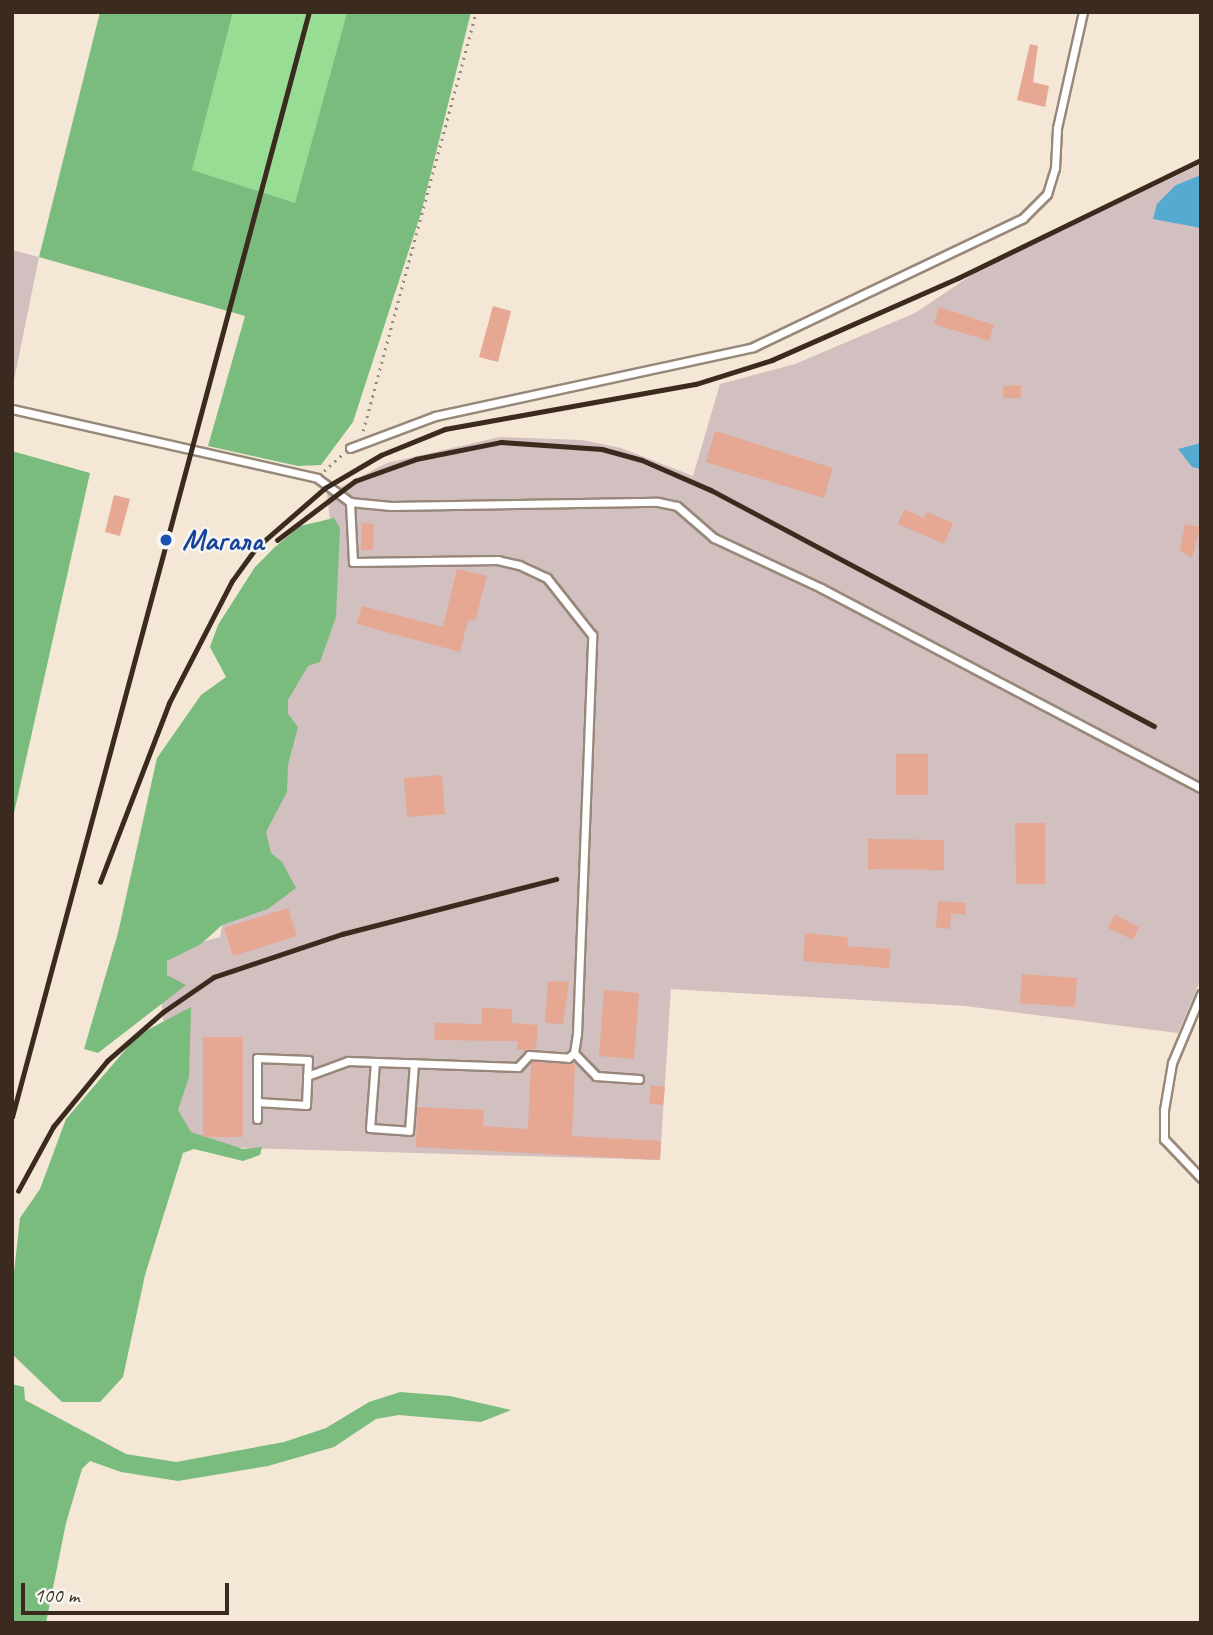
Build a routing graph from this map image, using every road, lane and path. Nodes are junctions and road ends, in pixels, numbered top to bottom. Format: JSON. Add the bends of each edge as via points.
{"nodes":[{"id":1,"x":476,"y":12,"type":"edge"},
{"id":2,"x":1083,"y":12,"type":"edge"},
{"id":3,"x":12,"y":409,"type":"edge"},
{"id":4,"x":350,"y":448,"type":"junction"},
{"id":5,"x":317,"y":478,"type":"junction"},
{"id":6,"x":350,"y":502,"type":"junction"},
{"id":7,"x":1201,"y":788,"type":"edge"},
{"id":8,"x":1201,"y":995,"type":"edge"},
{"id":9,"x":574,"y":1053,"type":"junction"},
{"id":10,"x":375,"y":1062,"type":"junction"},
{"id":11,"x":414,"y":1063,"type":"junction"},
{"id":12,"x":307,"y":1076,"type":"junction"},
{"id":13,"x":639,"y":1079,"type":"dead end"},
{"id":14,"x":257,"y":1102,"type":"junction"},
{"id":15,"x":257,"y":1119,"type":"dead end"},
{"id":16,"x":1201,"y":1178,"type":"edge"}],
"edges":[{"from":1,"to":4,"type":"path","via":[[363,431]]},
{"from":2,"to":4,"type":"lane","via":[[1057,128],[1055,168],[1047,194],[1023,218],[752,347],[435,416]]},
{"from":3,"to":5,"type":"lane"},
{"from":4,"to":5,"type":"path"},
{"from":5,"to":6,"type":"lane"},
{"from":6,"to":7,"type":"lane","via":[[391,506],[658,502],[677,506],[714,538],[821,588]]},
{"from":6,"to":9,"type":"lane","via":[[353,562],[499,561],[519,565],[547,578],[592,635]]},
{"from":8,"to":16,"type":"lane","via":[[1172,1063],[1164,1110],[1164,1139]]},
{"from":9,"to":11,"type":"lane","via":[[568,1058],[529,1055],[518,1067]]},
{"from":9,"to":13,"type":"lane","via":[[596,1076]]},
{"from":10,"to":11,"type":"lane"},
{"from":10,"to":11,"type":"lane","via":[[370,1128],[409,1131]]},
{"from":10,"to":12,"type":"lane","via":[[348,1061]]},
{"from":12,"to":14,"type":"lane","via":[[306,1105]]},
{"from":12,"to":14,"type":"lane","via":[[308,1060],[257,1058]]},
{"from":14,"to":15,"type":"lane"}]}
